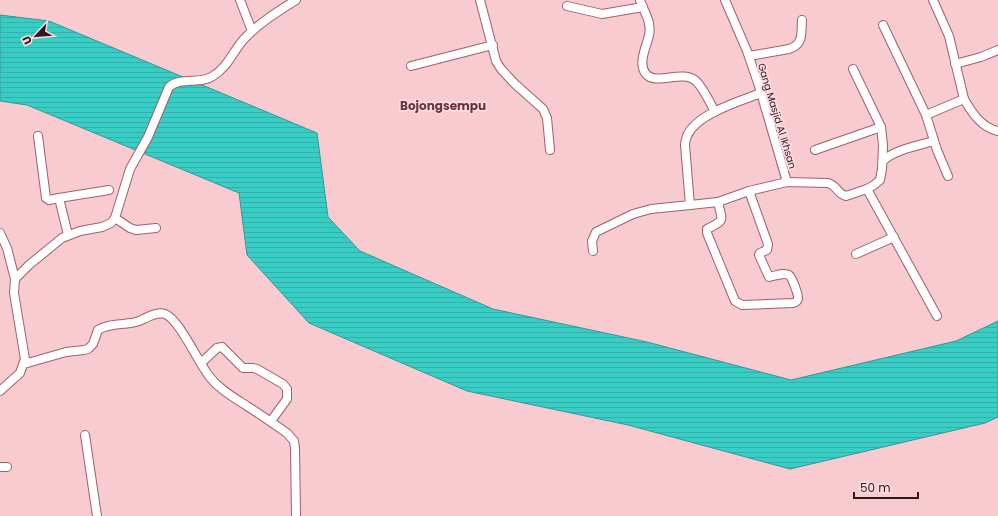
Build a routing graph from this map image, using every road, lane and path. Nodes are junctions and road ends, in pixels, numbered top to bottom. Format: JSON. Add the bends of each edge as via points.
{"nodes":[{"id":1,"x":240,"y":0,"type":"edge"},
{"id":2,"x":296,"y":0,"type":"edge"},
{"id":3,"x":480,"y":0,"type":"edge"},
{"id":4,"x":726,"y":0,"type":"edge"},
{"id":5,"x":933,"y":0,"type":"edge"},
{"id":6,"x":641,"y":4,"type":"edge"},
{"id":7,"x":567,"y":6,"type":"dead end"},
{"id":8,"x":802,"y":20,"type":"dead end"},
{"id":9,"x":883,"y":24,"type":"dead end"},
{"id":10,"x":252,"y":31,"type":"junction"},
{"id":11,"x":493,"y":45,"type":"junction"},
{"id":12,"x":998,"y":50,"type":"edge"},
{"id":13,"x":748,"y":56,"type":"junction"},
{"id":14,"x":955,"y":64,"type":"junction"},
{"id":15,"x":411,"y":66,"type":"dead end"},
{"id":16,"x":853,"y":69,"type":"dead end"},
{"id":17,"x":761,"y":93,"type":"junction"},
{"id":18,"x":964,"y":99,"type":"junction"},
{"id":19,"x":716,"y":112,"type":"junction"},
{"id":20,"x":926,"y":115,"type":"junction"},
{"id":21,"x":881,"y":127,"type":"junction"},
{"id":22,"x":998,"y":131,"type":"edge"},
{"id":23,"x":38,"y":136,"type":"dead end"},
{"id":24,"x":934,"y":140,"type":"junction"},
{"id":25,"x":550,"y":150,"type":"dead end"},
{"id":26,"x":815,"y":150,"type":"dead end"},
{"id":27,"x":883,"y":160,"type":"junction"},
{"id":28,"x":948,"y":176,"type":"dead end"},
{"id":29,"x":787,"y":182,"type":"junction"},
{"id":30,"x":867,"y":189,"type":"junction"},
{"id":31,"x":109,"y":190,"type":"dead end"},
{"id":32,"x":749,"y":191,"type":"junction"},
{"id":33,"x":58,"y":198,"type":"junction"},
{"id":34,"x":718,"y":202,"type":"junction"},
{"id":35,"x":690,"y":205,"type":"junction"},
{"id":36,"x":115,"y":218,"type":"junction"},
{"id":37,"x":156,"y":228,"type":"dead end"},
{"id":38,"x":0,"y":233,"type":"edge"},
{"id":39,"x":68,"y":235,"type":"junction"},
{"id":40,"x":894,"y":237,"type":"junction"},
{"id":41,"x":593,"y":251,"type":"dead end"},
{"id":42,"x":856,"y":254,"type":"dead end"},
{"id":43,"x":15,"y":279,"type":"junction"},
{"id":44,"x":937,"y":316,"type":"dead end"},
{"id":45,"x":200,"y":363,"type":"junction"},
{"id":46,"x":24,"y":364,"type":"junction"},
{"id":47,"x":0,"y":391,"type":"edge"},
{"id":48,"x":271,"y":421,"type":"junction"},
{"id":49,"x":85,"y":435,"type":"dead end"},
{"id":50,"x":97,"y":516,"type":"edge"},
{"id":51,"x":296,"y":516,"type":"edge"}],
"edges":[{"from":1,"to":10,"type":"street"},
{"from":2,"to":10,"type":"street"},
{"from":3,"to":11,"type":"street"},
{"from":4,"to":13,"type":"street","name":"Gang Masjid Al Ikhsan"},
{"from":5,"to":14,"type":"street","via":[[949,36]]},
{"from":6,"to":7,"type":"street","via":[[602,14]]},
{"from":6,"to":19,"type":"street","via":[[650,24],[643,60],[646,74],[653,78],[687,76],[696,81]]},
{"from":8,"to":13,"type":"street","name":"Gang Masjid Al Ikhsan","via":[[800,40],[795,46]]},
{"from":9,"to":20,"type":"street"},
{"from":10,"to":36,"type":"street","via":[[215,76],[205,80],[177,82],[169,87],[148,137],[130,169]]},
{"from":11,"to":15,"type":"street"},
{"from":11,"to":25,"type":"street","via":[[496,61],[501,69],[546,114]]},
{"from":12,"to":14,"type":"street"},
{"from":13,"to":17,"type":"street","name":"Gang Masjid Al Ikhsan"},
{"from":14,"to":18,"type":"street"},
{"from":16,"to":21,"type":"street"},
{"from":17,"to":19,"type":"street"},
{"from":17,"to":29,"type":"street","name":"Gang Masjid Al Ikhsan"},
{"from":18,"to":20,"type":"street"},
{"from":18,"to":22,"type":"street","via":[[983,124]]},
{"from":19,"to":35,"type":"street","via":[[698,122],[686,137]]},
{"from":20,"to":24,"type":"street"},
{"from":21,"to":26,"type":"street"},
{"from":21,"to":27,"type":"street"},
{"from":23,"to":33,"type":"street","via":[[46,198]]},
{"from":24,"to":27,"type":"street"},
{"from":24,"to":28,"type":"street"},
{"from":27,"to":30,"type":"street","via":[[880,180]]},
{"from":29,"to":30,"type":"street","via":[[828,183],[846,196]]},
{"from":29,"to":32,"type":"street"},
{"from":30,"to":40,"type":"street"},
{"from":31,"to":33,"type":"street"},
{"from":32,"to":34,"type":"street"},
{"from":32,"to":34,"type":"street","via":[[768,244],[767,250],[759,255],[769,276],[785,274],[791,277],[798,294],[797,302],[742,305],[735,301],[707,232],[707,229],[722,220]]},
{"from":33,"to":39,"type":"street"},
{"from":34,"to":35,"type":"street"},
{"from":35,"to":41,"type":"street","via":[[647,209],[626,217],[596,232],[592,241]]},
{"from":36,"to":37,"type":"street","via":[[136,230]]},
{"from":36,"to":39,"type":"street","via":[[102,228]]},
{"from":38,"to":43,"type":"street","via":[[7,248]]},
{"from":39,"to":43,"type":"street"},
{"from":40,"to":42,"type":"street"},
{"from":40,"to":44,"type":"street"},
{"from":43,"to":46,"type":"street","via":[[14,293]]},
{"from":45,"to":46,"type":"street","via":[[177,324],[168,316],[158,314],[130,324],[112,324],[102,328],[96,333],[93,344],[88,349],[66,352]]},
{"from":45,"to":48,"type":"street","via":[[229,395]]},
{"from":45,"to":48,"type":"street","via":[[217,348],[222,347],[243,368],[253,368],[283,384],[287,389],[287,398]]},
{"from":46,"to":47,"type":"street","via":[[20,373]]},
{"from":48,"to":51,"type":"street","via":[[294,441]]},
{"from":49,"to":50,"type":"street"}]}
